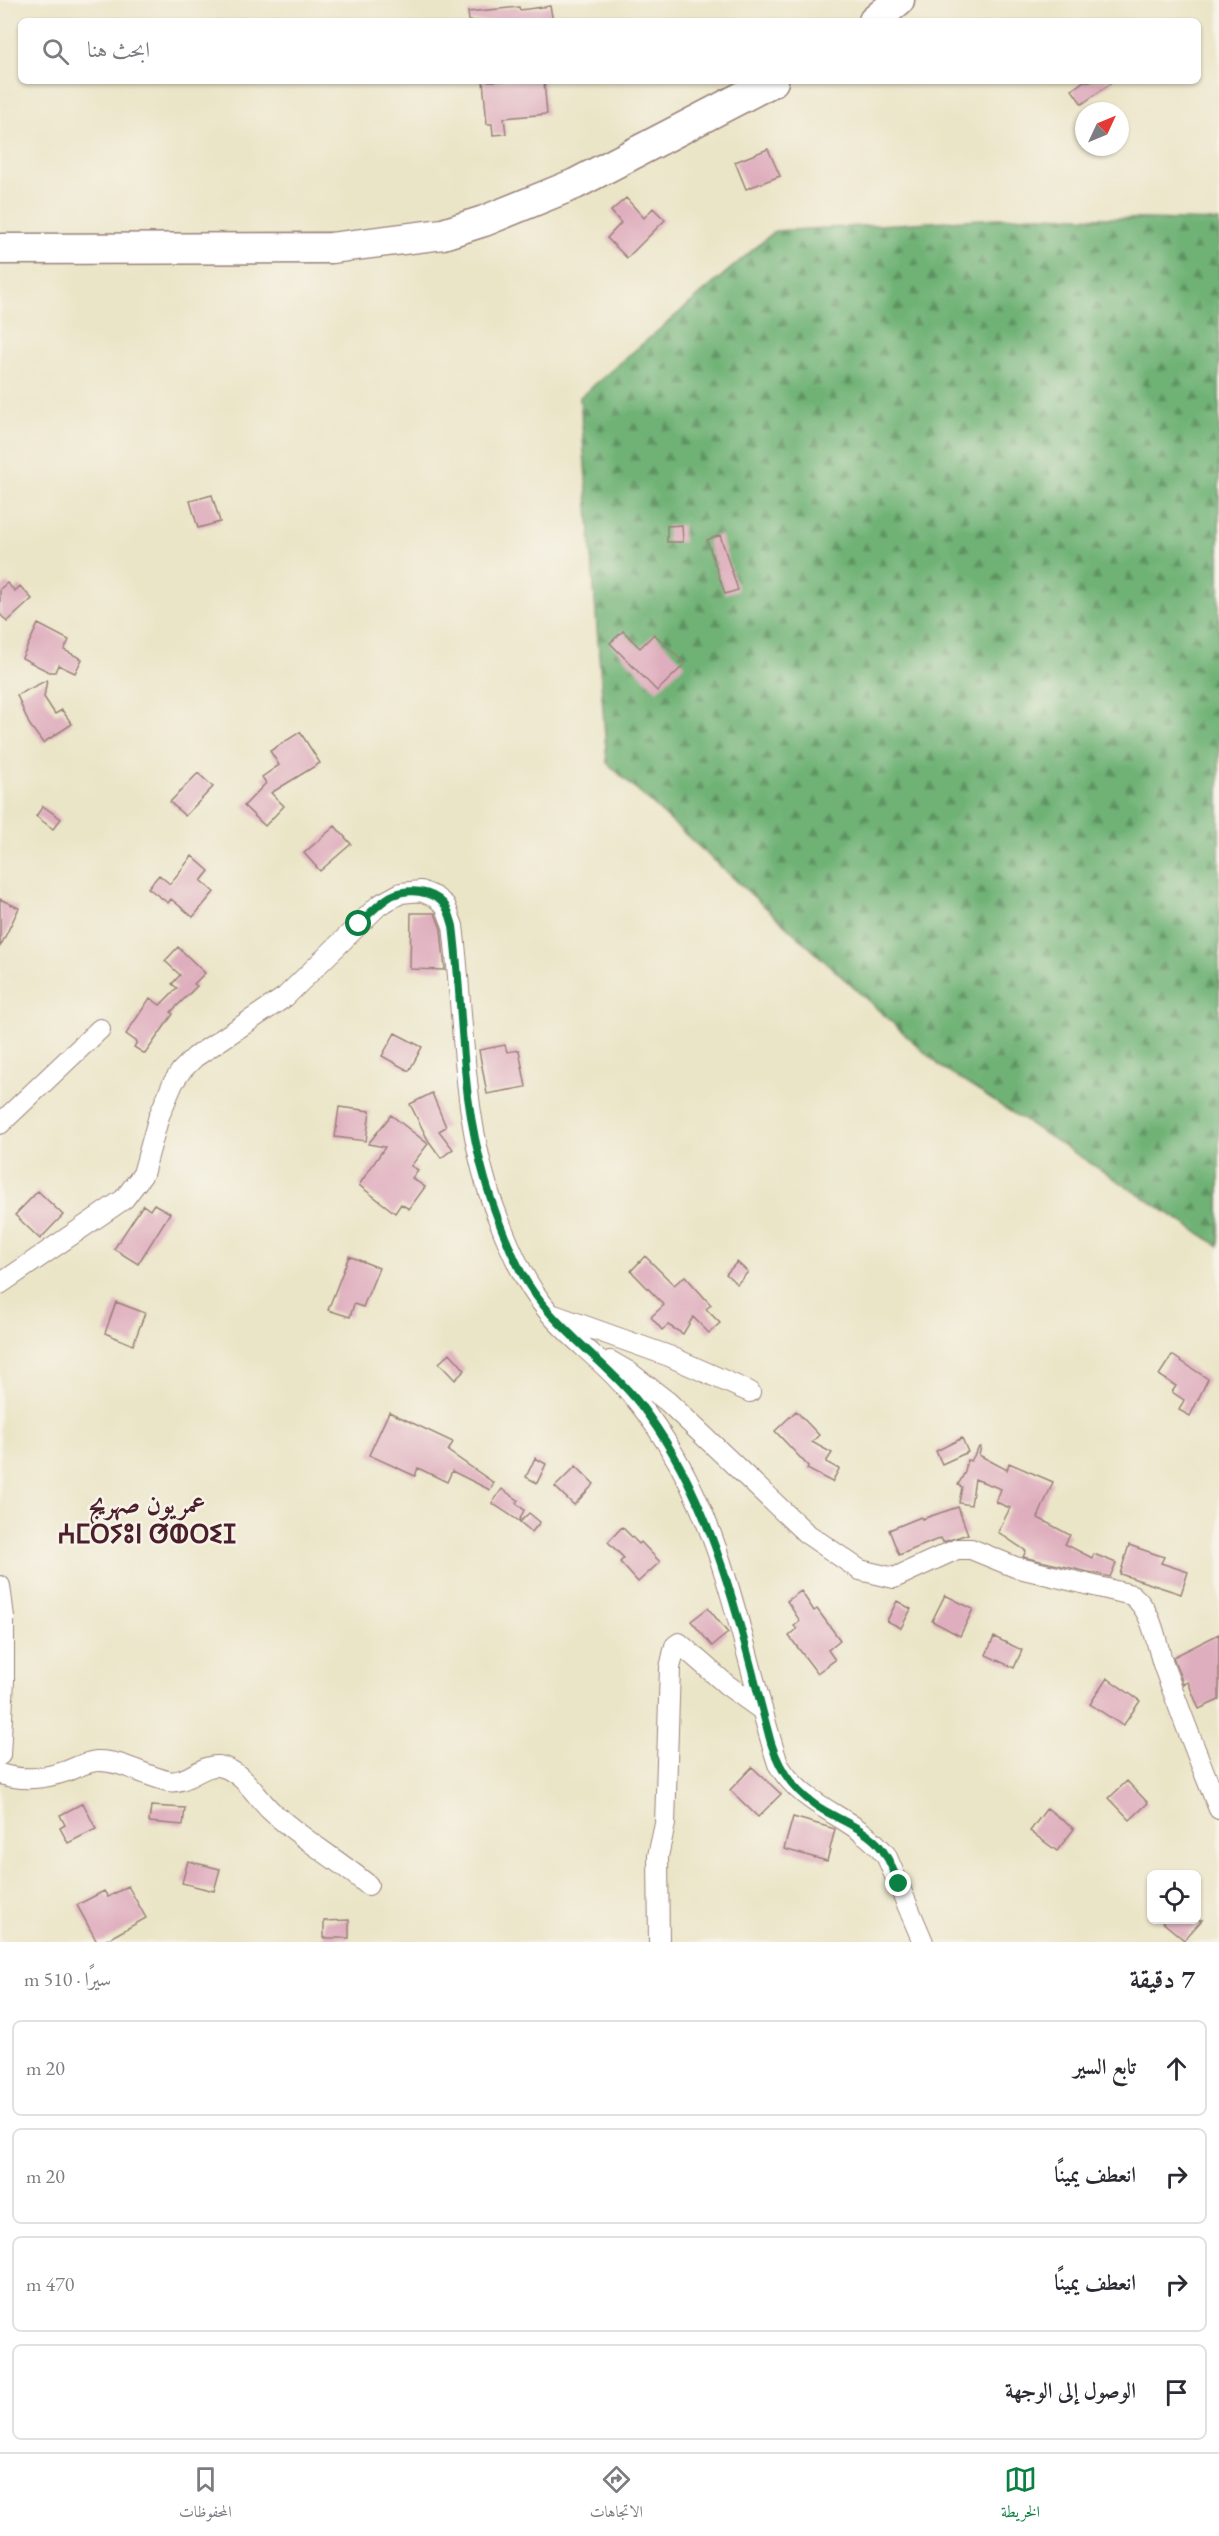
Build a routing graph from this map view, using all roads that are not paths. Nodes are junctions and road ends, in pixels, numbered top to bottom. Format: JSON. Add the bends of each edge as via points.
{"nodes":[{"id":1,"x":899,"y":0,"type":"edge"},
{"id":2,"x":878,"y":18,"type":"edge"},
{"id":3,"x":767,"y":84,"type":"edge"},
{"id":4,"x":0,"y":249,"type":"edge"},
{"id":5,"x":100,"y":1029,"type":"dead end"},
{"id":6,"x":0,"y":1124,"type":"edge"},
{"id":7,"x":0,"y":1284,"type":"edge"},
{"id":8,"x":549,"y":1313,"type":"junction"},
{"id":9,"x":591,"y":1353,"type":"junction"},
{"id":10,"x":750,"y":1392,"type":"dead end"},
{"id":11,"x":0,"y":1586,"type":"edge"},
{"id":12,"x":762,"y":1710,"type":"junction"},
{"id":13,"x":0,"y":1755,"type":"edge"},
{"id":14,"x":0,"y":1774,"type":"edge"},
{"id":15,"x":1219,"y":1809,"type":"edge"},
{"id":16,"x":368,"y":1885,"type":"dead end"},
{"id":17,"x":659,"y":1942,"type":"edge"},
{"id":18,"x":923,"y":1942,"type":"edge"}],
"edges":[{"from":1,"to":2,"type":"main road"},
{"from":3,"to":4,"type":"main road","via":[[575,184],[443,234],[331,248]]},
{"from":5,"to":6,"type":"street"},
{"from":7,"to":8,"type":"street","via":[[103,1215],[133,1189],[143,1174],[169,1091],[195,1057],[285,997],[379,905],[401,893],[422,891],[445,905],[453,926],[468,1097],[486,1184],[520,1269]]},
{"from":8,"to":9,"type":"street"},
{"from":8,"to":10,"type":"street","via":[[659,1352]]},
{"from":9,"to":12,"type":"street","via":[[648,1414],[695,1497],[736,1611]]},
{"from":9,"to":15,"type":"street","via":[[629,1372],[668,1402],[787,1517],[860,1570],[894,1578],[957,1549],[970,1549],[1015,1568],[1132,1595],[1143,1604],[1151,1620],[1164,1668]]},
{"from":11,"to":13,"type":"street","via":[[4,1617]]},
{"from":12,"to":17,"type":"street","via":[[679,1643],[675,1646],[670,1668],[665,1824],[658,1856]]},
{"from":12,"to":18,"type":"street","via":[[786,1778],[806,1798],[866,1833],[886,1855]]},
{"from":14,"to":16,"type":"street","via":[[29,1780],[97,1761],[175,1782],[222,1766],[247,1784],[270,1810]]}]}
